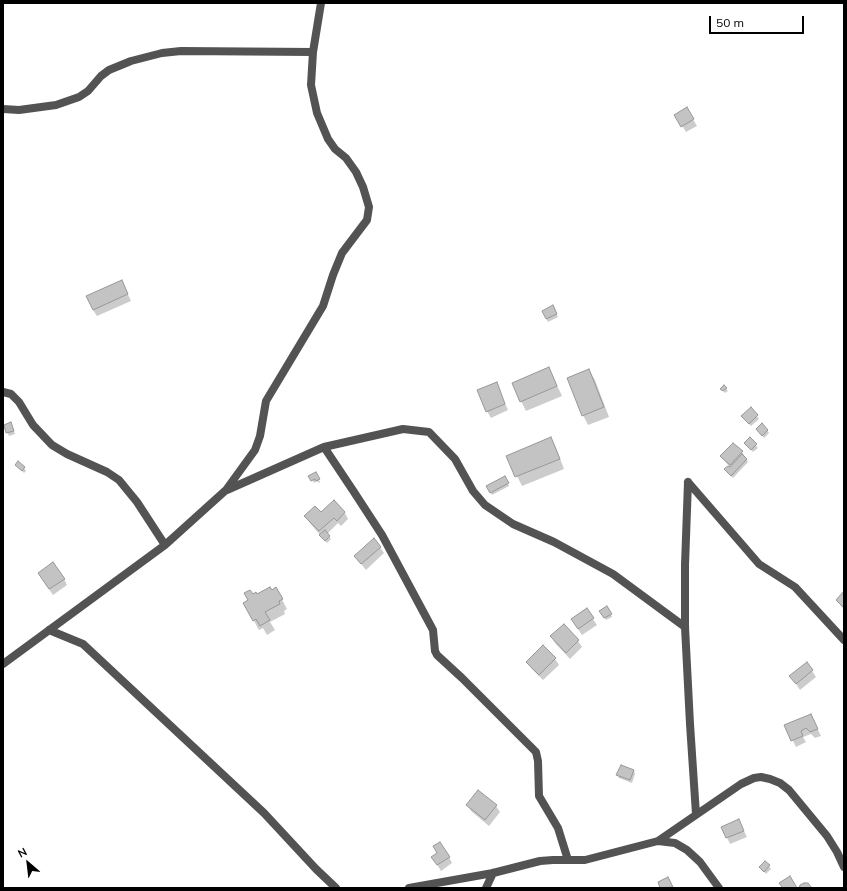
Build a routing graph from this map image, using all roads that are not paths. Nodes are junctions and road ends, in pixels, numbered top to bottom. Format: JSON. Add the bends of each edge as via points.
{"nodes":[{"id":1,"x":321,"y":3,"type":"edge"},
{"id":2,"x":313,"y":52,"type":"junction"},
{"id":3,"x":3,"y":109,"type":"edge"},
{"id":4,"x":3,"y":392,"type":"edge"},
{"id":5,"x":324,"y":447,"type":"junction"},
{"id":6,"x":226,"y":490,"type":"junction"},
{"id":7,"x":165,"y":545,"type":"junction"},
{"id":8,"x":685,"y":627,"type":"junction"},
{"id":9,"x":49,"y":630,"type":"junction"},
{"id":10,"x":844,"y":640,"type":"edge"},
{"id":11,"x":3,"y":664,"type":"edge"},
{"id":12,"x":696,"y":814,"type":"junction"},
{"id":13,"x":658,"y":841,"type":"junction"},
{"id":14,"x":568,"y":860,"type":"junction"},
{"id":15,"x":844,"y":867,"type":"edge"},
{"id":16,"x":493,"y":873,"type":"junction"},
{"id":17,"x":336,"y":888,"type":"edge"},
{"id":18,"x":409,"y":888,"type":"edge"},
{"id":19,"x":486,"y":888,"type":"edge"},
{"id":20,"x":719,"y":888,"type":"edge"}],
"edges":[{"from":1,"to":2,"type":"street"},
{"from":2,"to":3,"type":"street","via":[[162,53],[109,70],[79,97],[56,105],[19,110]]},
{"from":2,"to":6,"type":"street","via":[[312,85],[317,113],[328,139],[356,172],[369,207],[367,220],[342,253],[323,306],[266,402],[255,450]]},
{"from":4,"to":7,"type":"street","via":[[11,394],[19,402],[33,425],[52,445],[119,480]]},
{"from":5,"to":6,"type":"street"},
{"from":5,"to":8,"type":"street","via":[[403,429],[429,432],[455,459],[473,491],[485,505],[513,524],[554,542],[613,574]]},
{"from":5,"to":14,"type":"street","via":[[382,535],[433,630],[437,655],[536,752],[539,796],[558,828]]},
{"from":6,"to":7,"type":"street"},
{"from":7,"to":9,"type":"street"},
{"from":8,"to":10,"type":"street","via":[[688,482],[760,564],[795,587]]},
{"from":8,"to":12,"type":"street"},
{"from":9,"to":11,"type":"street"},
{"from":9,"to":17,"type":"street","via":[[73,638],[90,650],[264,813]]},
{"from":12,"to":13,"type":"street"},
{"from":12,"to":15,"type":"street","via":[[741,784],[754,778],[770,778],[789,790],[827,836]]},
{"from":13,"to":14,"type":"street","via":[[595,858]]},
{"from":13,"to":20,"type":"street","via":[[675,844],[687,850],[700,862]]},
{"from":14,"to":16,"type":"street","via":[[540,861]]},
{"from":16,"to":18,"type":"street"},
{"from":16,"to":19,"type":"street"}]}
